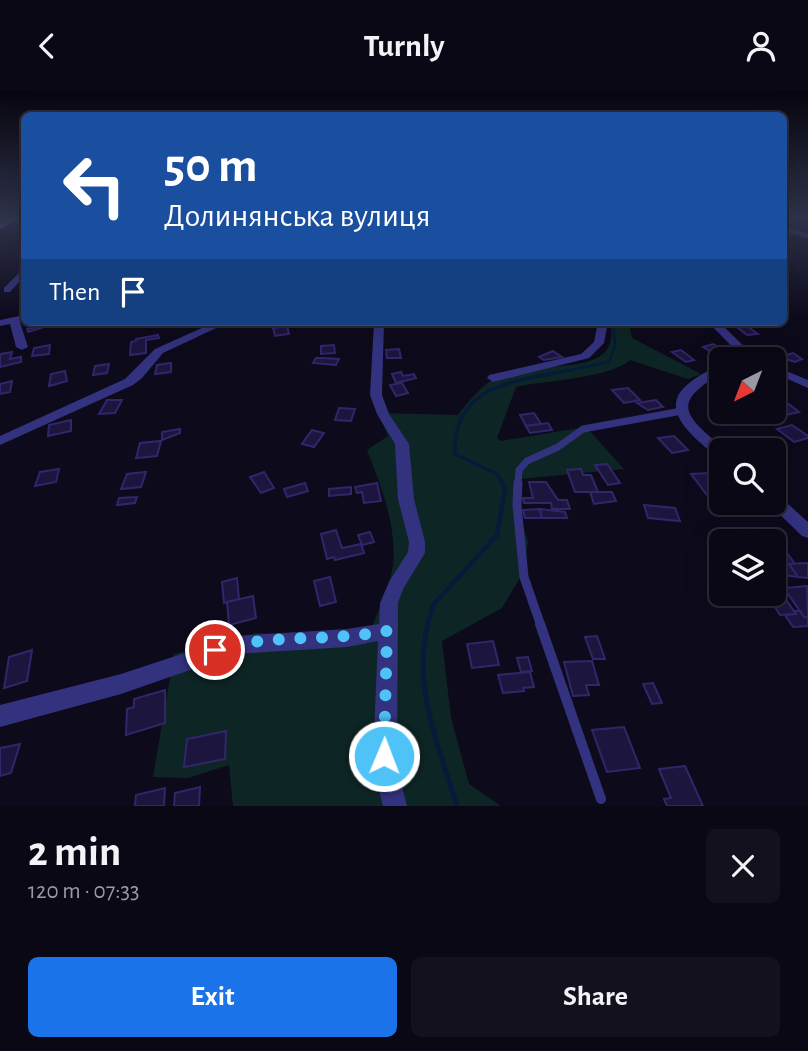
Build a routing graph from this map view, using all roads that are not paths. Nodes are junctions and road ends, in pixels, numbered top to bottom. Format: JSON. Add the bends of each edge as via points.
{"nodes":[{"id":1,"x":21,"y":274,"type":"edge"},
{"id":2,"x":4,"y":290,"type":"edge"},
{"id":3,"x":19,"y":319,"type":"edge"},
{"id":4,"x":0,"y":323,"type":"edge"},
{"id":5,"x":215,"y":326,"type":"edge"},
{"id":6,"x":379,"y":326,"type":"edge"},
{"id":7,"x":602,"y":326,"type":"edge"},
{"id":8,"x":717,"y":326,"type":"edge"},
{"id":9,"x":737,"y":347,"type":"edge"},
{"id":10,"x":22,"y":348,"type":"dead end"},
{"id":11,"x":786,"y":374,"type":"edge"},
{"id":12,"x":709,"y":376,"type":"edge"},
{"id":13,"x":493,"y":378,"type":"dead end"},
{"id":14,"x":808,"y":384,"type":"edge"},
{"id":15,"x":682,"y":411,"type":"junction"},
{"id":16,"x":0,"y":441,"type":"edge"},
{"id":17,"x":709,"y":443,"type":"edge"},
{"id":18,"x":786,"y":511,"type":"edge"},
{"id":19,"x":808,"y":532,"type":"edge"},
{"id":20,"x":387,"y":631,"type":"junction"},
{"id":21,"x":0,"y":716,"type":"edge"},
{"id":22,"x":601,"y":799,"type":"dead end"},
{"id":23,"x":395,"y":806,"type":"edge"}],
"edges":[{"from":1,"to":2,"type":"street"},
{"from":3,"to":4,"type":"street"},
{"from":3,"to":10,"type":"street"},
{"from":5,"to":16,"type":"street","via":[[159,351],[134,380]]},
{"from":6,"to":20,"type":"street","via":[[376,395],[402,444],[407,506],[418,542],[392,594]]},
{"from":7,"to":13,"type":"street","via":[[599,343],[585,356]]},
{"from":8,"to":9,"type":"street"},
{"from":11,"to":14,"type":"street"},
{"from":12,"to":15,"type":"street","via":[[690,386],[681,398]]},
{"from":15,"to":17,"type":"street"},
{"from":15,"to":22,"type":"lane","via":[[583,429],[519,470],[524,577]]},
{"from":18,"to":19,"type":"street"},
{"from":20,"to":21,"type":"street","via":[[236,645],[121,684]]},
{"from":20,"to":23,"type":"street","via":[[384,756]]}]}
